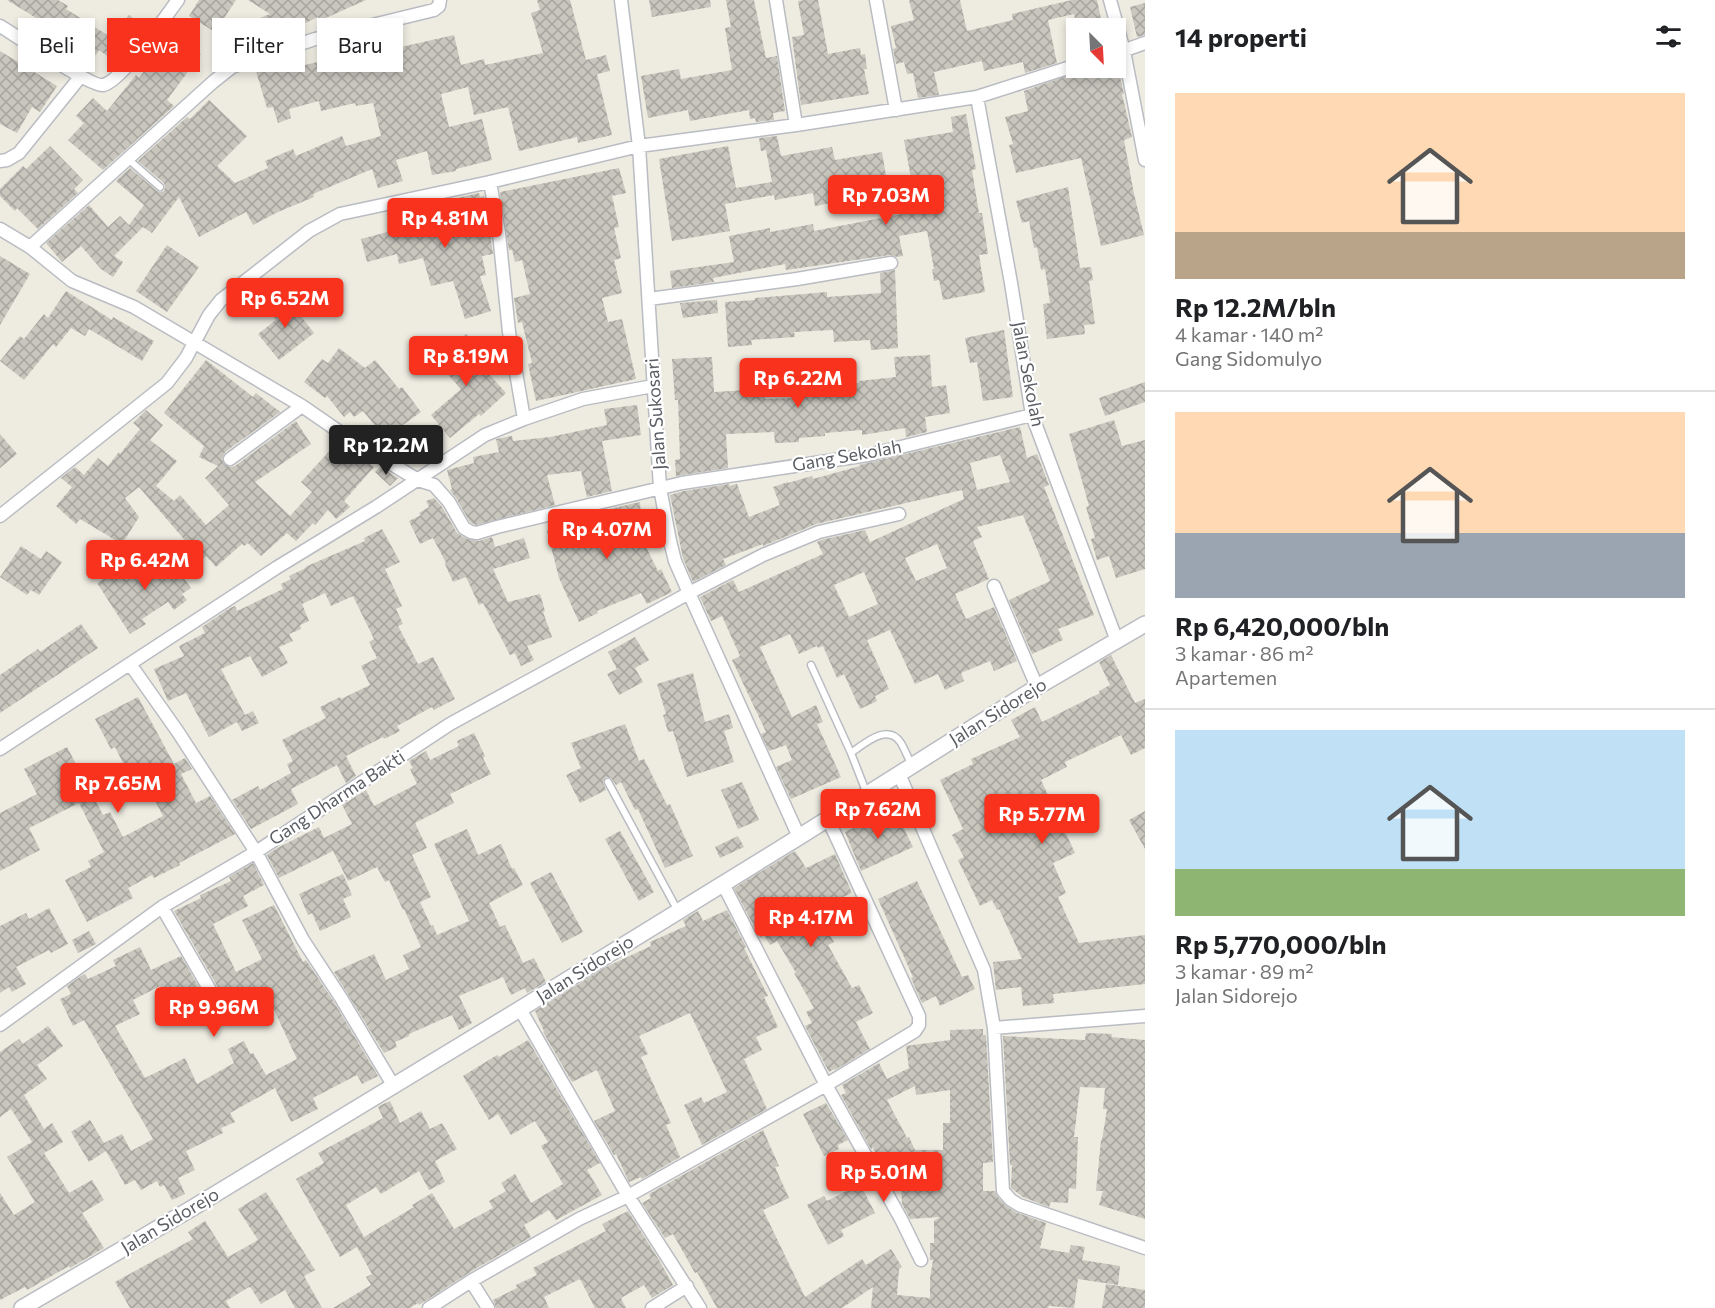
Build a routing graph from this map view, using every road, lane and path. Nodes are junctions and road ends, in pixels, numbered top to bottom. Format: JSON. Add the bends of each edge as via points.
{"nodes":[{"id":1,"x":178,"y":0,"type":"edge"},
{"id":2,"x":440,"y":0,"type":"edge"},
{"id":3,"x":621,"y":0,"type":"edge"},
{"id":4,"x":776,"y":0,"type":"edge"},
{"id":5,"x":876,"y":0,"type":"edge"},
{"id":6,"x":1110,"y":0,"type":"edge"},
{"id":7,"x":1113,"y":18,"type":"edge"},
{"id":8,"x":0,"y":26,"type":"edge"},
{"id":9,"x":1145,"y":43,"type":"edge"},
{"id":10,"x":1126,"y":50,"type":"edge"},
{"id":11,"x":1066,"y":69,"type":"edge"},
{"id":12,"x":81,"y":76,"type":"junction"},
{"id":13,"x":1126,"y":78,"type":"edge"},
{"id":14,"x":977,"y":97,"type":"junction"},
{"id":15,"x":896,"y":110,"type":"junction"},
{"id":16,"x":796,"y":125,"type":"junction"},
{"id":17,"x":639,"y":146,"type":"junction"},
{"id":18,"x":128,"y":159,"type":"junction"},
{"id":19,"x":0,"y":160,"type":"edge"},
{"id":20,"x":1145,"y":160,"type":"edge"},
{"id":21,"x":490,"y":182,"type":"junction"},
{"id":22,"x":160,"y":187,"type":"dead end"},
{"id":23,"x":0,"y":229,"type":"edge"},
{"id":24,"x":30,"y":247,"type":"junction"},
{"id":25,"x":891,"y":263,"type":"dead end"},
{"id":26,"x":649,"y":298,"type":"junction"},
{"id":27,"x":195,"y":342,"type":"junction"},
{"id":28,"x":653,"y":386,"type":"junction"},
{"id":29,"x":302,"y":406,"type":"junction"},
{"id":30,"x":1032,"y":415,"type":"junction"},
{"id":31,"x":524,"y":419,"type":"junction"},
{"id":32,"x":230,"y":459,"type":"dead end"},
{"id":33,"x":418,"y":480,"type":"junction"},
{"id":34,"x":660,"y":488,"type":"junction"},
{"id":35,"x":899,"y":514,"type":"dead end"},
{"id":36,"x":0,"y":516,"type":"edge"},
{"id":37,"x":994,"y":586,"type":"dead end"},
{"id":38,"x":689,"y":593,"type":"junction"},
{"id":39,"x":1145,"y":624,"type":"edge"},
{"id":40,"x":1117,"y":641,"type":"junction"},
{"id":41,"x":130,"y":664,"type":"junction"},
{"id":42,"x":811,"y":665,"type":"dead end"},
{"id":43,"x":1037,"y":687,"type":"junction"},
{"id":44,"x":0,"y":749,"type":"edge"},
{"id":45,"x":851,"y":753,"type":"junction"},
{"id":46,"x":905,"y":770,"type":"junction"},
{"id":47,"x":608,"y":782,"type":"dead end"},
{"id":48,"x":867,"y":794,"type":"junction"},
{"id":49,"x":828,"y":819,"type":"junction"},
{"id":50,"x":799,"y":837,"type":"junction"},
{"id":51,"x":256,"y":852,"type":"junction"},
{"id":52,"x":723,"y":884,"type":"junction"},
{"id":53,"x":162,"y":907,"type":"junction"},
{"id":54,"x":678,"y":912,"type":"junction"},
{"id":55,"x":218,"y":1004,"type":"dead end"},
{"id":56,"x":520,"y":1009,"type":"junction"},
{"id":57,"x":1145,"y":1016,"type":"edge"},
{"id":58,"x":0,"y":1025,"type":"edge"},
{"id":59,"x":993,"y":1028,"type":"junction"},
{"id":60,"x":393,"y":1085,"type":"junction"},
{"id":61,"x":826,"y":1085,"type":"junction"},
{"id":62,"x":628,"y":1196,"type":"junction"},
{"id":63,"x":1145,"y":1248,"type":"edge"},
{"id":64,"x":921,"y":1260,"type":"dead end"},
{"id":65,"x":471,"y":1281,"type":"junction"},
{"id":66,"x":687,"y":1286,"type":"junction"},
{"id":67,"x":22,"y":1308,"type":"edge"},
{"id":68,"x":429,"y":1308,"type":"edge"},
{"id":69,"x":488,"y":1308,"type":"edge"},
{"id":70,"x":652,"y":1308,"type":"edge"},
{"id":71,"x":700,"y":1308,"type":"edge"}],
"edges":[{"from":1,"to":12,"type":"street","via":[[115,79],[98,85]]},
{"from":2,"to":18,"type":"street","via":[[434,10],[315,39],[232,67]]},
{"from":3,"to":17,"type":"street","name":"Jalan Sukosari"},
{"from":4,"to":16,"type":"street"},
{"from":5,"to":15,"type":"street"},
{"from":6,"to":7,"type":"street"},
{"from":8,"to":12,"type":"street"},
{"from":9,"to":10,"type":"street"},
{"from":11,"to":14,"type":"street"},
{"from":12,"to":19,"type":"street","via":[[19,153]]},
{"from":13,"to":20,"type":"street"},
{"from":14,"to":15,"type":"street"},
{"from":14,"to":30,"type":"street","name":"Jalan Sekolah"},
{"from":15,"to":16,"type":"street"},
{"from":16,"to":17,"type":"street"},
{"from":17,"to":21,"type":"street"},
{"from":17,"to":26,"type":"street","name":"Jalan Sukosari"},
{"from":18,"to":22,"type":"lane"},
{"from":18,"to":24,"type":"street"},
{"from":21,"to":27,"type":"street","via":[[340,214],[323,222],[221,300]]},
{"from":21,"to":31,"type":"street"},
{"from":23,"to":24,"type":"street","name":"Gang Sekolah"},
{"from":24,"to":27,"type":"street","name":"Gang Sekolah","via":[[72,282],[135,307]]},
{"from":25,"to":26,"type":"street"},
{"from":26,"to":28,"type":"street","name":"Jalan Sukosari"},
{"from":27,"to":29,"type":"street","name":"Gang Sekolah"},
{"from":27,"to":36,"type":"street","via":[[167,383]]},
{"from":28,"to":31,"type":"street","via":[[583,399]]},
{"from":28,"to":34,"type":"street","name":"Jalan Sukosari"},
{"from":29,"to":32,"type":"street"},
{"from":29,"to":33,"type":"street","name":"Gang Sekolah"},
{"from":30,"to":34,"type":"street","name":"Gang Sekolah","via":[[868,455]]},
{"from":30,"to":40,"type":"street","name":"Jalan Sekolah"},
{"from":31,"to":33,"type":"street","via":[[485,435]]},
{"from":33,"to":34,"type":"street","name":"Gang Sekolah","via":[[434,485],[464,528],[477,533]]},
{"from":33,"to":41,"type":"street"},
{"from":34,"to":38,"type":"street","name":"Jalan Sukosari","via":[[675,561]]},
{"from":35,"to":38,"type":"street","name":"Gang Dharma Bakti","via":[[819,532]]},
{"from":37,"to":43,"type":"street"},
{"from":38,"to":50,"type":"street","name":"Jalan Sukosari"},
{"from":38,"to":51,"type":"street","name":"Gang Dharma Bakti","via":[[450,724]]},
{"from":39,"to":40,"type":"street","name":"Jalan Sidorejo"},
{"from":40,"to":43,"type":"street","name":"Jalan Sidorejo"},
{"from":41,"to":44,"type":"street"},
{"from":41,"to":51,"type":"street"},
{"from":42,"to":45,"type":"lane"},
{"from":43,"to":46,"type":"street","name":"Jalan Sidorejo"},
{"from":45,"to":46,"type":"lane","via":[[873,738],[890,734],[901,742]]},
{"from":45,"to":48,"type":"lane"},
{"from":46,"to":48,"type":"street","name":"Jalan Sidorejo"},
{"from":46,"to":59,"type":"street","via":[[984,970]]},
{"from":47,"to":54,"type":"lane"},
{"from":48,"to":49,"type":"street","name":"Jalan Sidorejo"},
{"from":49,"to":50,"type":"street","name":"Jalan Sidorejo"},
{"from":49,"to":61,"type":"street","via":[[919,1016],[919,1025]]},
{"from":50,"to":52,"type":"street","name":"Jalan Sidorejo"},
{"from":51,"to":53,"type":"street","name":"Gang Dharma Bakti"},
{"from":51,"to":60,"type":"street","via":[[303,940]]},
{"from":52,"to":54,"type":"street","name":"Jalan Sidorejo"},
{"from":52,"to":61,"type":"street"},
{"from":53,"to":55,"type":"street"},
{"from":53,"to":58,"type":"street","name":"Gang Dharma Bakti"},
{"from":54,"to":56,"type":"street","name":"Jalan Sidorejo"},
{"from":56,"to":60,"type":"street","name":"Jalan Sidorejo"},
{"from":56,"to":62,"type":"street"},
{"from":57,"to":59,"type":"street"},
{"from":59,"to":63,"type":"street","via":[[1002,1186],[1006,1196]]},
{"from":60,"to":67,"type":"street","name":"Jalan Sidorejo"},
{"from":61,"to":62,"type":"street"},
{"from":61,"to":64,"type":"street"},
{"from":62,"to":65,"type":"street","via":[[579,1219]]},
{"from":62,"to":66,"type":"street"},
{"from":65,"to":68,"type":"street"},
{"from":65,"to":69,"type":"street"},
{"from":66,"to":70,"type":"street"},
{"from":66,"to":71,"type":"street"}]}
